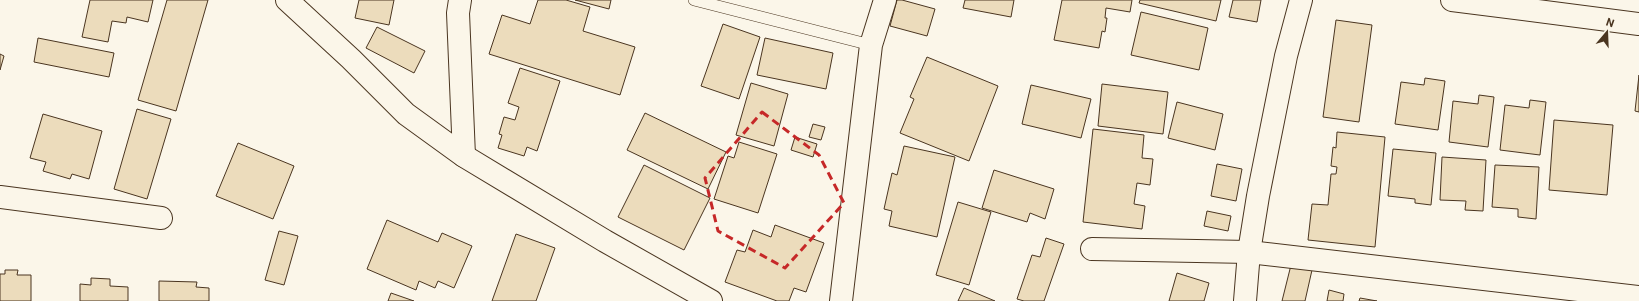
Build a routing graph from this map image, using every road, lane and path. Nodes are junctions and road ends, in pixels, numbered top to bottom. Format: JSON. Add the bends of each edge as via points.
{"nodes":[{"id":1,"x":287,"y":0,"type":"edge"},
{"id":2,"x":460,"y":0,"type":"edge"},
{"id":3,"x":694,"y":0,"type":"edge"},
{"id":4,"x":885,"y":0,"type":"edge"},
{"id":5,"x":1301,"y":0,"type":"edge"},
{"id":6,"x":1452,"y":0,"type":"edge"},
{"id":7,"x":1639,"y":24,"type":"edge"},
{"id":8,"x":871,"y":45,"type":"junction"},
{"id":9,"x":464,"y":156,"type":"junction"},
{"id":10,"x":0,"y":197,"type":"edge"},
{"id":11,"x":162,"y":218,"type":"dead end"},
{"id":12,"x":1092,"y":249,"type":"dead end"},
{"id":13,"x":1249,"y":252,"type":"junction"},
{"id":14,"x":1524,"y":293,"type":"edge"},
{"id":15,"x":1639,"y":297,"type":"edge"},
{"id":16,"x":711,"y":301,"type":"edge"},
{"id":17,"x":841,"y":301,"type":"edge"},
{"id":18,"x":1245,"y":301,"type":"edge"}],
"edges":[{"from":1,"to":9,"type":"street","via":[[406,114]]},
{"from":2,"to":9,"type":"street","via":[[458,13]]},
{"from":3,"to":8,"type":"lane"},
{"from":4,"to":8,"type":"street"},
{"from":5,"to":13,"type":"street","via":[[1286,56]]},
{"from":6,"to":7,"type":"street"},
{"from":8,"to":17,"type":"street"},
{"from":9,"to":16,"type":"street"},
{"from":10,"to":11,"type":"street"},
{"from":12,"to":13,"type":"street"},
{"from":13,"to":14,"type":"street"},
{"from":13,"to":18,"type":"street"},
{"from":14,"to":15,"type":"street"}]}
